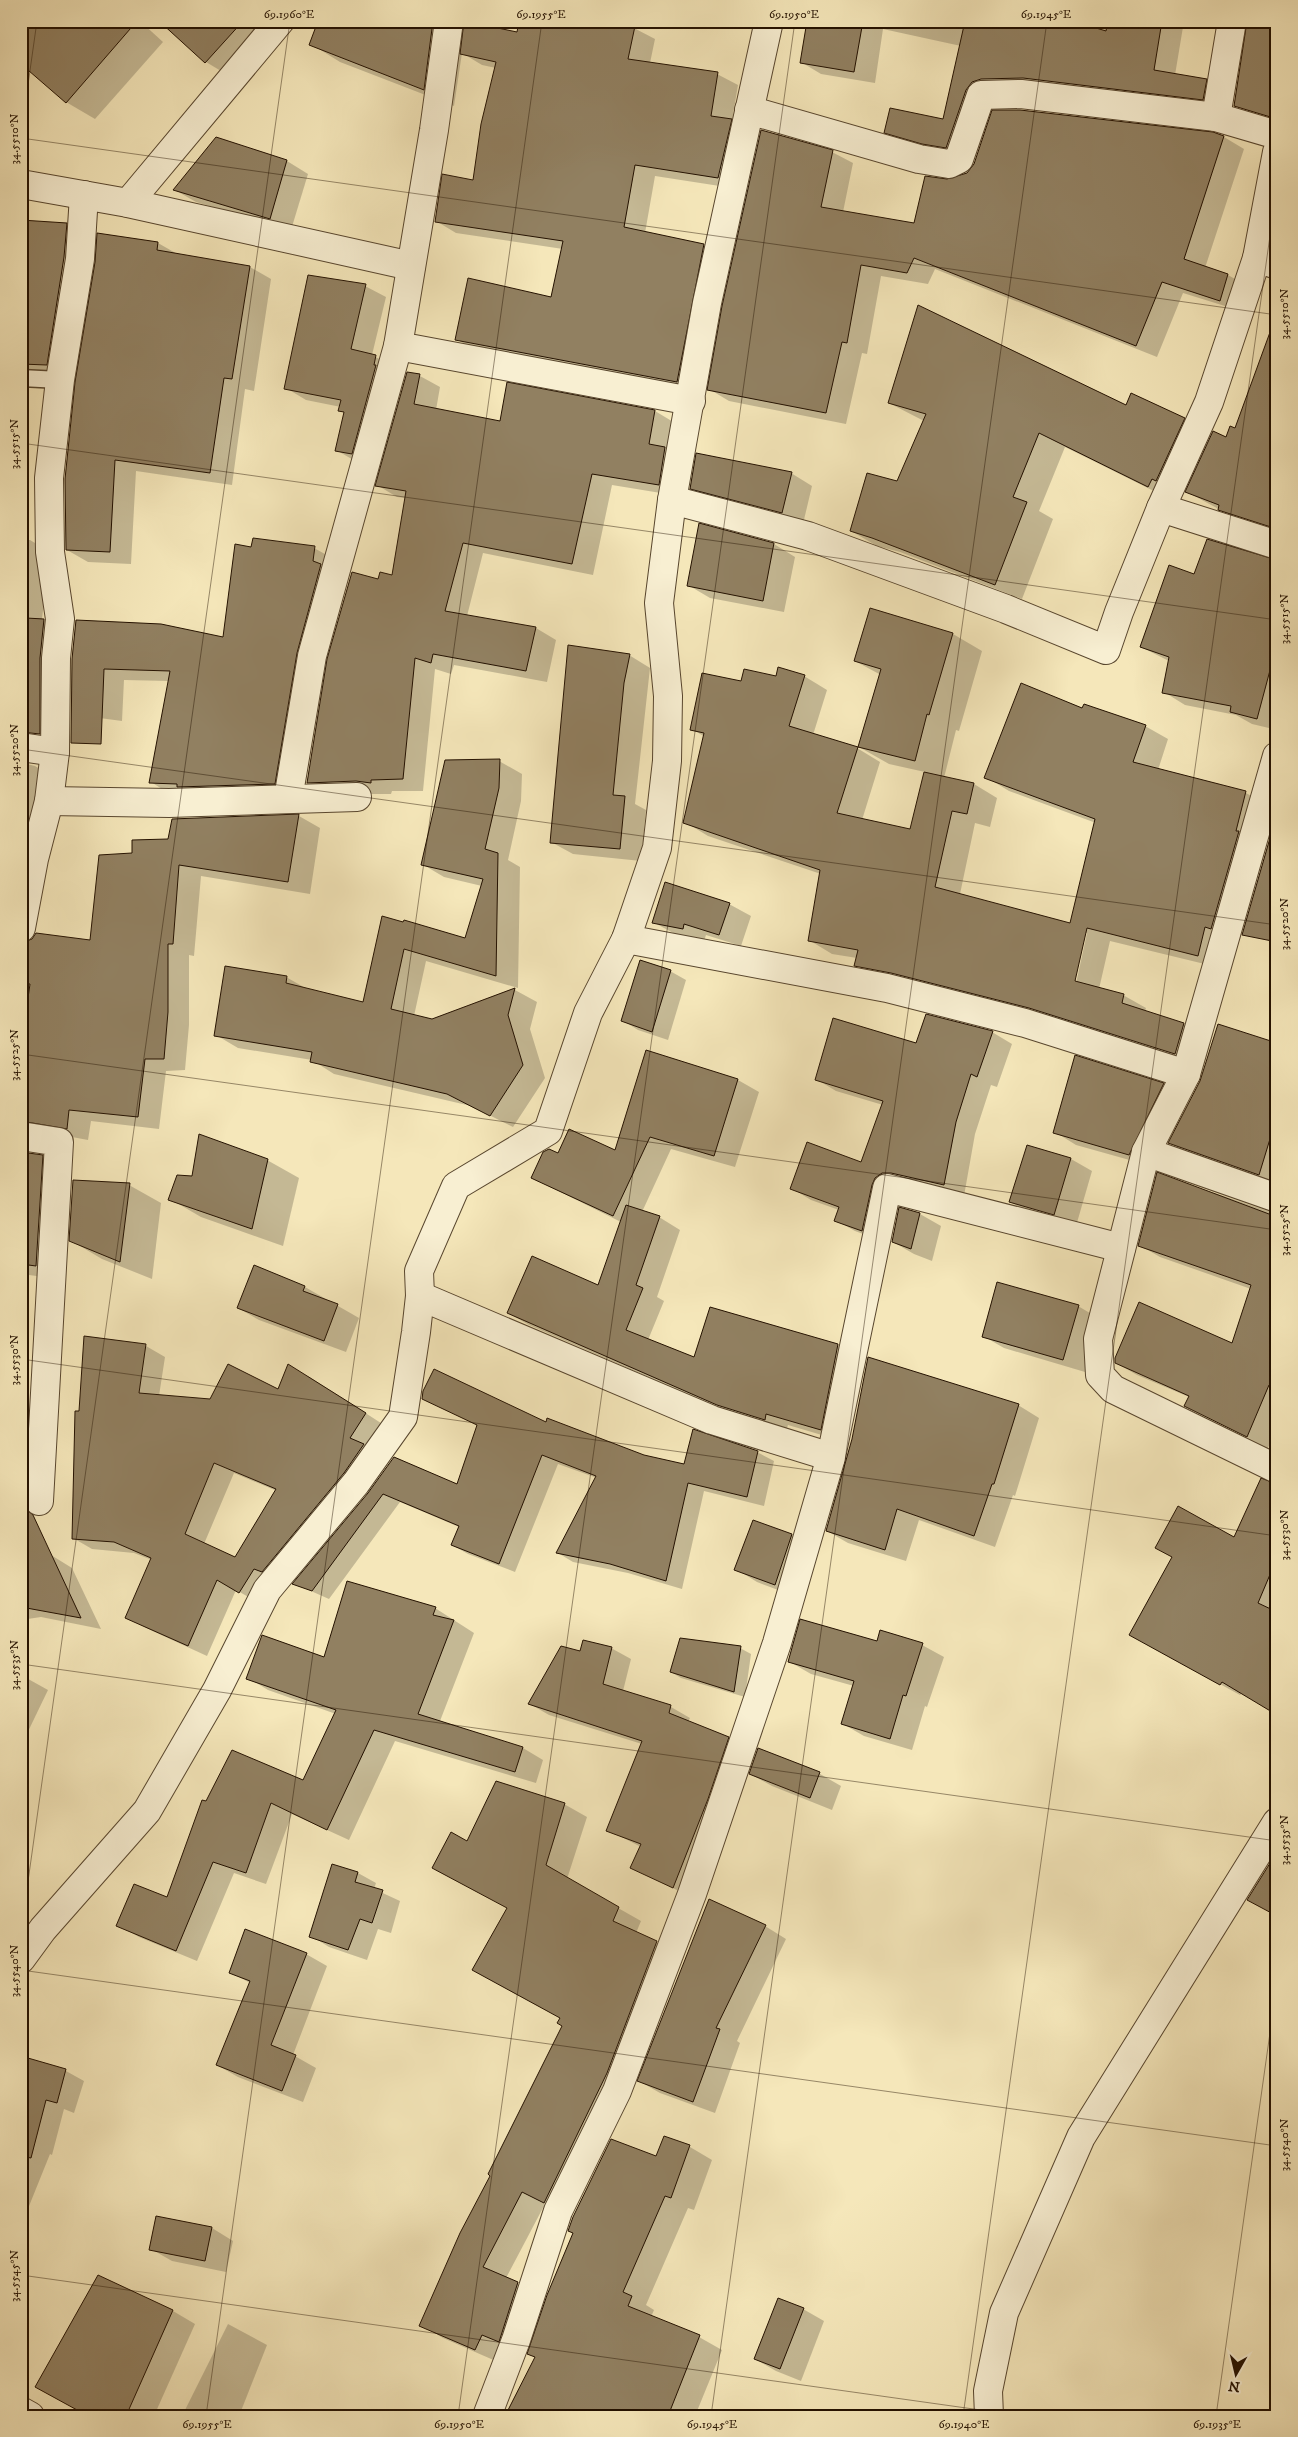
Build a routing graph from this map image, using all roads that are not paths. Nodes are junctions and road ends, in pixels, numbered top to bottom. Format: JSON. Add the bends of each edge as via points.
{"nodes":[{"id":1,"x":280,"y":21,"type":"edge"},
{"id":2,"x":449,"y":21,"type":"edge"},
{"id":3,"x":769,"y":21,"type":"edge"},
{"id":4,"x":1232,"y":21,"type":"edge"},
{"id":5,"x":749,"y":110,"type":"junction"},
{"id":6,"x":1216,"y":117,"type":"junction"},
{"id":7,"x":1277,"y":135,"type":"edge"},
{"id":8,"x":1277,"y":152,"type":"edge"},
{"id":9,"x":21,"y":184,"type":"edge"},
{"id":10,"x":84,"y":195,"type":"junction"},
{"id":11,"x":128,"y":203,"type":"junction"},
{"id":12,"x":1267,"y":262,"type":"edge"},
{"id":13,"x":411,"y":266,"type":"junction"},
{"id":14,"x":398,"y":346,"type":"junction"},
{"id":15,"x":21,"y":378,"type":"edge"},
{"id":16,"x":60,"y":380,"type":"junction"},
{"id":17,"x":691,"y":401,"type":"junction"},
{"id":18,"x":672,"y":500,"type":"junction"},
{"id":19,"x":1161,"y":508,"type":"junction"},
{"id":20,"x":1277,"y":545,"type":"edge"},
{"id":21,"x":21,"y":747,"type":"edge"},
{"id":22,"x":55,"y":752,"type":"junction"},
{"id":23,"x":1277,"y":756,"type":"edge"},
{"id":24,"x":358,"y":796,"type":"dead end"},
{"id":25,"x":288,"y":799,"type":"junction"},
{"id":26,"x":49,"y":801,"type":"junction"},
{"id":27,"x":21,"y":928,"type":"edge"},
{"id":28,"x":626,"y":939,"type":"junction"},
{"id":29,"x":1186,"y":1074,"type":"junction"},
{"id":30,"x":21,"y":1136,"type":"edge"},
{"id":31,"x":1146,"y":1152,"type":"junction"},
{"id":32,"x":1277,"y":1198,"type":"edge"},
{"id":33,"x":1121,"y":1248,"type":"junction"},
{"id":34,"x":420,"y":1296,"type":"junction"},
{"id":35,"x":831,"y":1457,"type":"junction"},
{"id":36,"x":1277,"y":1469,"type":"edge"},
{"id":37,"x":39,"y":1501,"type":"dead end"},
{"id":38,"x":1277,"y":1822,"type":"edge"},
{"id":39,"x":21,"y":1959,"type":"edge"},
{"id":40,"x":21,"y":2411,"type":"edge"},
{"id":41,"x":30,"y":2416,"type":"edge"},
{"id":42,"x":487,"y":2416,"type":"edge"},
{"id":43,"x":988,"y":2416,"type":"edge"}],
"edges":[{"from":1,"to":11,"type":"street"},
{"from":2,"to":13,"type":"street"},
{"from":3,"to":5,"type":"street"},
{"from":4,"to":6,"type":"street"},
{"from":5,"to":6,"type":"street","via":[[919,159],[949,164],[959,160],[981,95],[1021,94]]},
{"from":5,"to":17,"type":"street","via":[[707,303]]},
{"from":6,"to":7,"type":"street"},
{"from":8,"to":12,"type":"street"},
{"from":9,"to":10,"type":"street"},
{"from":10,"to":11,"type":"street"},
{"from":10,"to":16,"type":"street","via":[[80,259]]},
{"from":11,"to":13,"type":"street"},
{"from":12,"to":19,"type":"street"},
{"from":13,"to":14,"type":"street"},
{"from":14,"to":17,"type":"street"},
{"from":14,"to":25,"type":"street","via":[[312,656]]},
{"from":15,"to":16,"type":"lane"},
{"from":16,"to":22,"type":"street","via":[[49,478],[50,552],[60,619],[56,658]]},
{"from":17,"to":18,"type":"street"},
{"from":18,"to":19,"type":"street","via":[[808,536],[1006,609],[1106,650]]},
{"from":18,"to":28,"type":"street","via":[[659,603],[668,696],[667,761],[657,848]]},
{"from":19,"to":20,"type":"street"},
{"from":21,"to":22,"type":"street"},
{"from":22,"to":26,"type":"street"},
{"from":23,"to":29,"type":"street"},
{"from":24,"to":25,"type":"street"},
{"from":25,"to":26,"type":"street","via":[[169,803]]},
{"from":26,"to":27,"type":"street"},
{"from":28,"to":29,"type":"street","via":[[887,988],[1025,1024]]},
{"from":28,"to":34,"type":"street","via":[[588,1013],[548,1131],[456,1186],[419,1271]]},
{"from":29,"to":31,"type":"street"},
{"from":30,"to":37,"type":"street","via":[[59,1142]]},
{"from":31,"to":32,"type":"street"},
{"from":31,"to":33,"type":"street"},
{"from":33,"to":35,"type":"street","via":[[887,1188]]},
{"from":33,"to":36,"type":"street","via":[[1098,1339],[1100,1375],[1113,1389],[1142,1405]]},
{"from":34,"to":35,"type":"street","via":[[712,1420]]},
{"from":34,"to":39,"type":"street","via":[[403,1416],[356,1482],[267,1590],[217,1690],[147,1811],[43,1929]]},
{"from":35,"to":42,"type":"street","via":[[777,1643],[692,1894],[618,2091],[558,2210],[516,2340]]},
{"from":38,"to":43,"type":"street","via":[[1081,2137],[1004,2313],[988,2391]]},
{"from":40,"to":41,"type":"street"}]}
